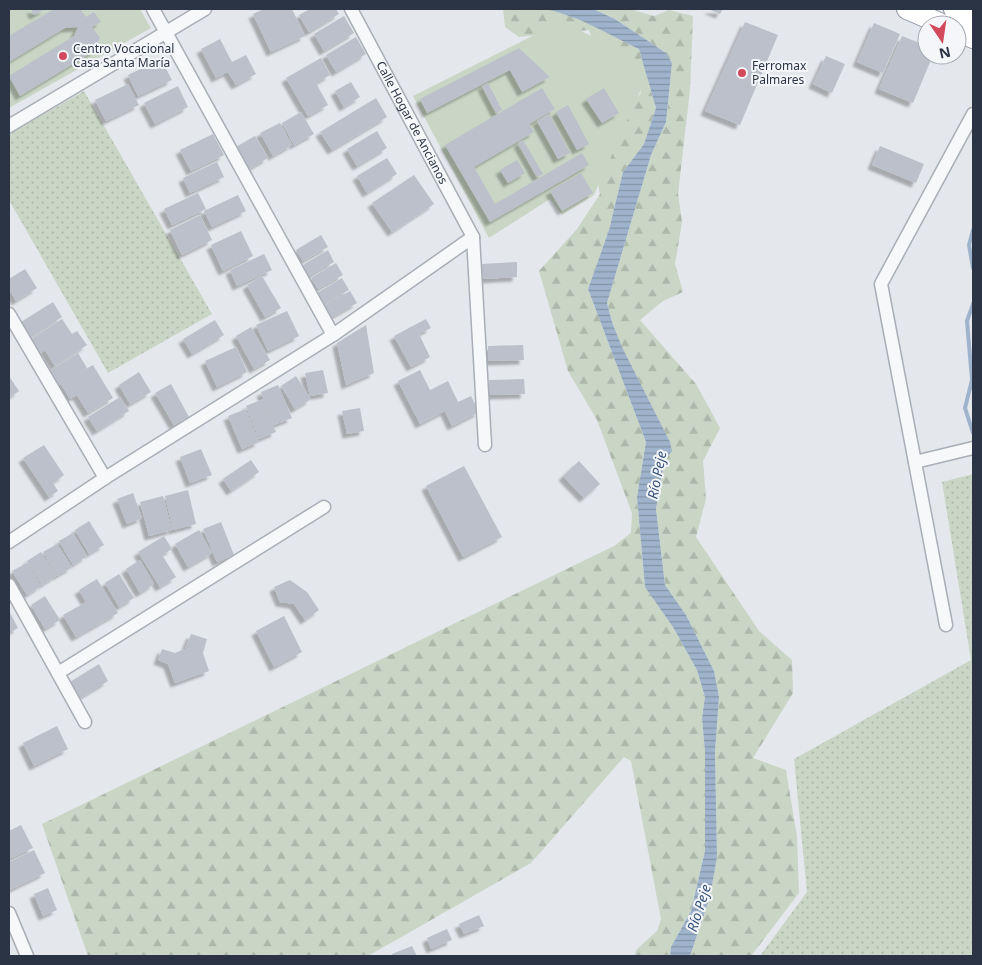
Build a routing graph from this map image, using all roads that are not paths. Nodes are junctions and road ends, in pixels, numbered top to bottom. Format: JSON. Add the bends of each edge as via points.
{"nodes":[{"id":1,"x":153,"y":9,"type":"edge"},
{"id":2,"x":206,"y":9,"type":"edge"},
{"id":3,"x":352,"y":9,"type":"edge"},
{"id":4,"x":907,"y":9,"type":"edge"},
{"id":5,"x":954,"y":9,"type":"edge"},
{"id":6,"x":921,"y":15,"type":"edge"},
{"id":7,"x":973,"y":17,"type":"edge"},
{"id":8,"x":166,"y":32,"type":"junction"},
{"id":9,"x":973,"y":114,"type":"edge"},
{"id":10,"x":9,"y":126,"type":"edge"},
{"id":11,"x":472,"y":237,"type":"junction"},
{"id":12,"x":9,"y":314,"type":"edge"},
{"id":13,"x":333,"y":334,"type":"junction"},
{"id":14,"x":486,"y":445,"type":"dead end"},
{"id":15,"x":973,"y":448,"type":"edge"},
{"id":16,"x":915,"y":462,"type":"junction"},
{"id":17,"x":105,"y":478,"type":"junction"},
{"id":18,"x":324,"y":507,"type":"dead end"},
{"id":19,"x":9,"y":542,"type":"edge"},
{"id":20,"x":9,"y":585,"type":"edge"},
{"id":21,"x":946,"y":625,"type":"dead end"},
{"id":22,"x":58,"y":673,"type":"junction"},
{"id":23,"x":85,"y":722,"type":"dead end"},
{"id":24,"x":9,"y":914,"type":"edge"},
{"id":25,"x":27,"y":956,"type":"edge"}],
"edges":[{"from":1,"to":8,"type":"street"},
{"from":2,"to":8,"type":"street"},
{"from":3,"to":11,"type":"street","name":"Calle Hogar de Ancianos"},
{"from":4,"to":6,"type":"highway"},
{"from":5,"to":7,"type":"highway"},
{"from":8,"to":10,"type":"street"},
{"from":8,"to":13,"type":"street"},
{"from":9,"to":16,"type":"street","via":[[881,284]]},
{"from":11,"to":13,"type":"street"},
{"from":11,"to":14,"type":"street"},
{"from":12,"to":17,"type":"street"},
{"from":13,"to":17,"type":"street"},
{"from":15,"to":16,"type":"street"},
{"from":16,"to":21,"type":"street"},
{"from":17,"to":19,"type":"street"},
{"from":18,"to":22,"type":"street"},
{"from":20,"to":22,"type":"street"},
{"from":22,"to":23,"type":"street"},
{"from":24,"to":25,"type":"street"}]}
